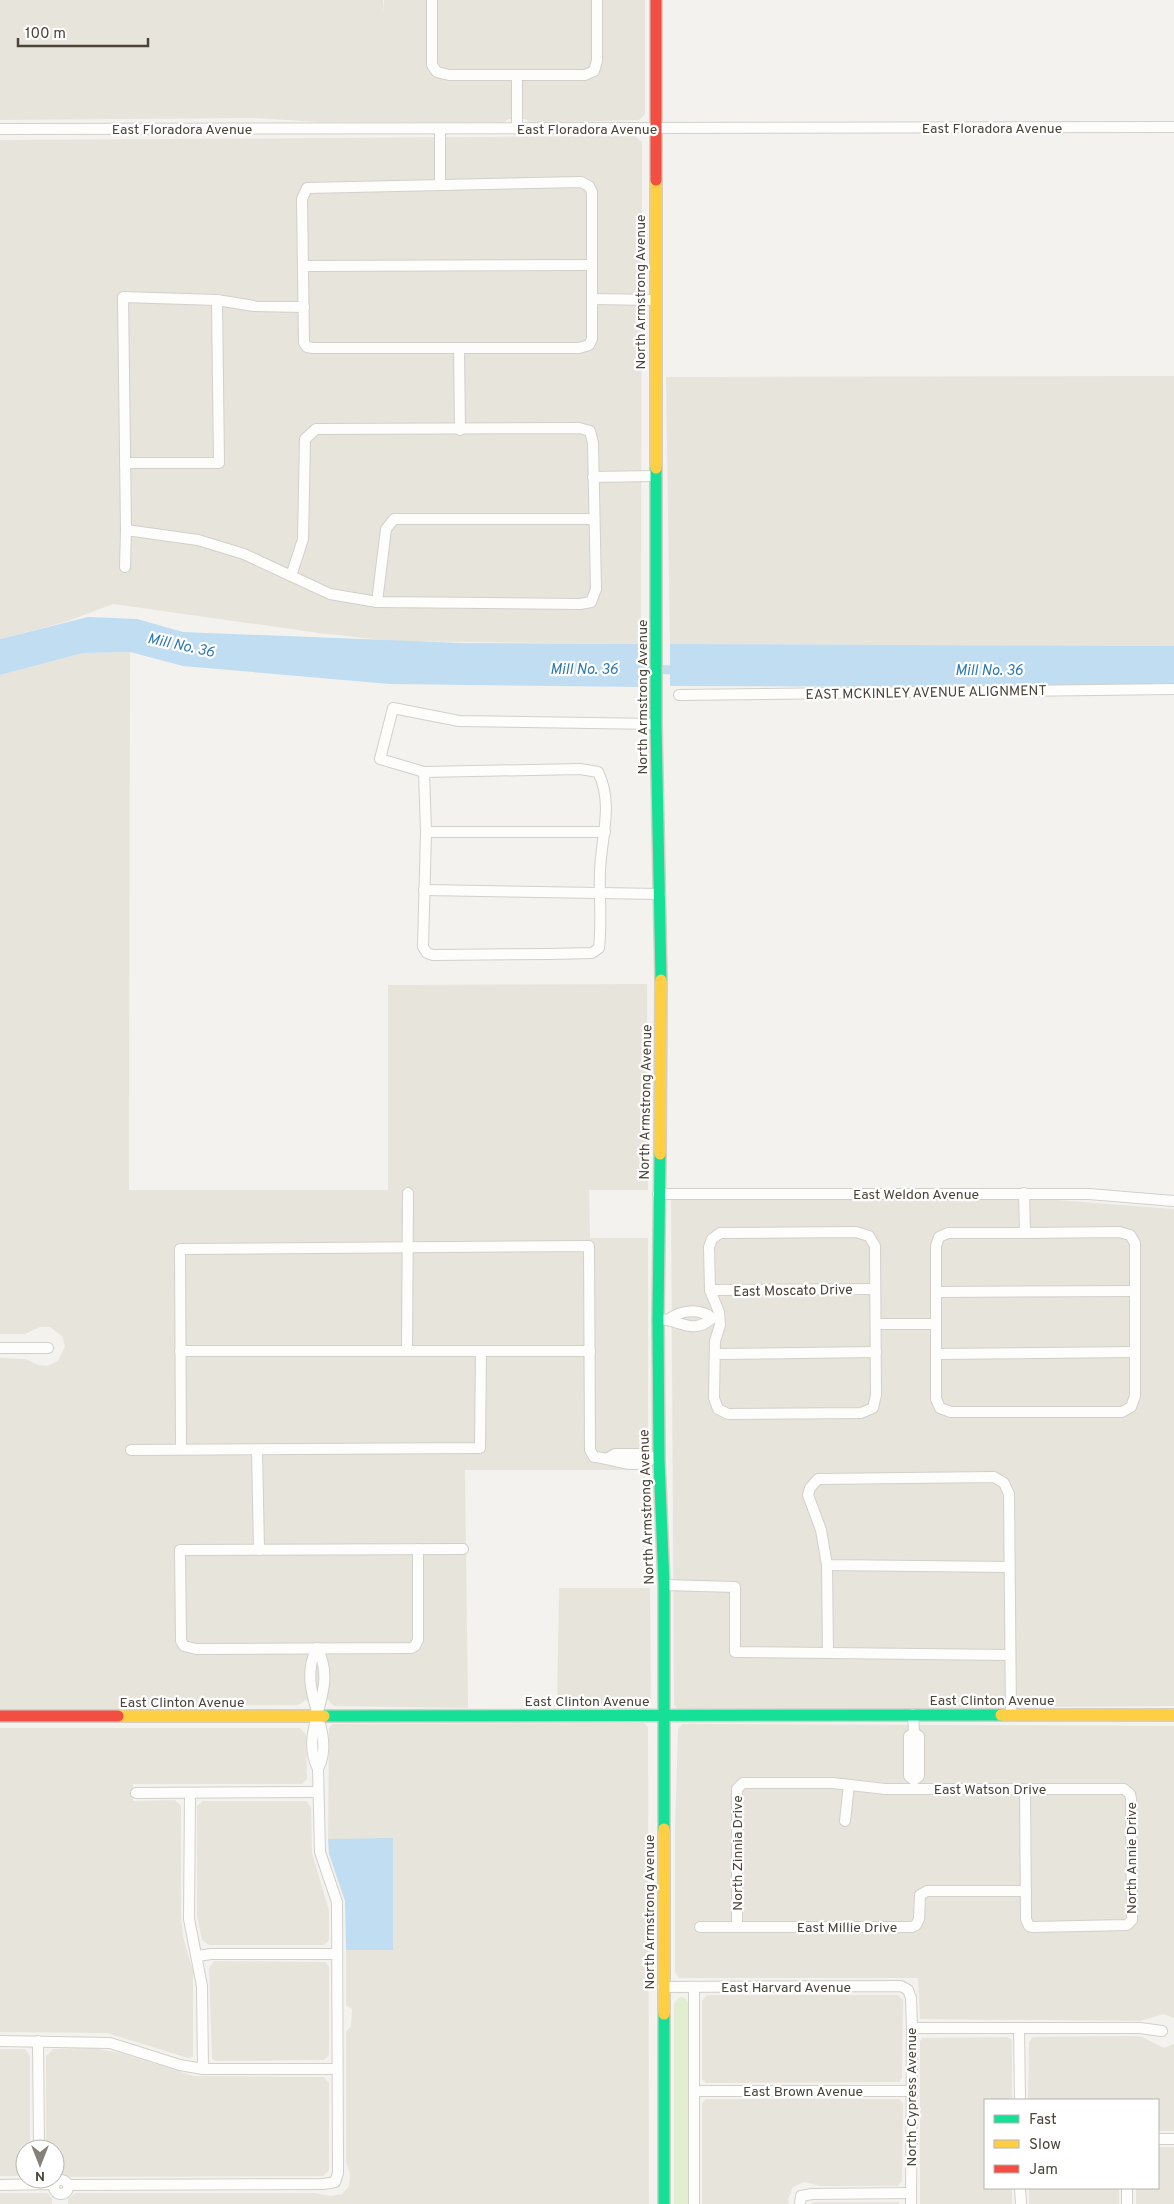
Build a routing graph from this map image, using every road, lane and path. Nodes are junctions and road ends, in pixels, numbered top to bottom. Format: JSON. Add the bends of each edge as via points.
{"nodes":[{"id":1,"x":432,"y":0,"type":"edge"},
{"id":2,"x":598,"y":0,"type":"edge"},
{"id":3,"x":656,"y":0,"type":"edge"},
{"id":4,"x":517,"y":75,"type":"junction"},
{"id":5,"x":1174,"y":127,"type":"edge"},
{"id":6,"x":0,"y":128,"type":"edge"},
{"id":7,"x":440,"y":129,"type":"junction"},
{"id":8,"x":517,"y":129,"type":"junction"},
{"id":9,"x":655,"y":129,"type":"junction"},
{"id":10,"x":440,"y":184,"type":"junction"},
{"id":11,"x":592,"y":265,"type":"junction"},
{"id":12,"x":303,"y":266,"type":"junction"},
{"id":13,"x":592,"y":299,"type":"junction"},
{"id":14,"x":217,"y":300,"type":"junction"},
{"id":15,"x":655,"y":300,"type":"junction"},
{"id":16,"x":304,"y":307,"type":"junction"},
{"id":17,"x":459,"y":349,"type":"junction"},
{"id":18,"x":460,"y":430,"type":"junction"},
{"id":19,"x":125,"y":463,"type":"junction"},
{"id":20,"x":655,"y":476,"type":"junction"},
{"id":21,"x":593,"y":477,"type":"junction"},
{"id":22,"x":594,"y":519,"type":"junction"},
{"id":23,"x":126,"y":530,"type":"junction"},
{"id":24,"x":125,"y":567,"type":"dead end"},
{"id":25,"x":291,"y":576,"type":"junction"},
{"id":26,"x":377,"y":602,"type":"junction"},
{"id":27,"x":1174,"y":689,"type":"edge"},
{"id":28,"x":679,"y":695,"type":"dead end"},
{"id":29,"x":656,"y":724,"type":"junction"},
{"id":30,"x":424,"y":772,"type":"junction"},
{"id":31,"x":426,"y":832,"type":"junction"},
{"id":32,"x":605,"y":832,"type":"junction"},
{"id":33,"x":424,"y":890,"type":"junction"},
{"id":34,"x":660,"y":894,"type":"junction"},
{"id":35,"x":599,"y":895,"type":"junction"},
{"id":36,"x":408,"y":1193,"type":"dead end"},
{"id":37,"x":1024,"y":1193,"type":"junction"},
{"id":38,"x":658,"y":1194,"type":"junction"},
{"id":39,"x":1174,"y":1201,"type":"edge"},
{"id":40,"x":1025,"y":1233,"type":"junction"},
{"id":41,"x":407,"y":1247,"type":"junction"},
{"id":42,"x":875,"y":1289,"type":"junction"},
{"id":43,"x":710,"y":1290,"type":"junction"},
{"id":44,"x":1135,"y":1291,"type":"junction"},
{"id":45,"x":936,"y":1292,"type":"junction"},
{"id":46,"x":696,"y":1312,"type":"junction"},
{"id":47,"x":716,"y":1318,"type":"junction"},
{"id":48,"x":663,"y":1319,"type":"junction"},
{"id":49,"x":876,"y":1324,"type":"junction"},
{"id":50,"x":936,"y":1324,"type":"junction"},
{"id":51,"x":696,"y":1326,"type":"junction"},
{"id":52,"x":0,"y":1348,"type":"edge"},
{"id":53,"x":48,"y":1348,"type":"dead end"},
{"id":54,"x":180,"y":1351,"type":"junction"},
{"id":55,"x":407,"y":1351,"type":"junction"},
{"id":56,"x":481,"y":1351,"type":"junction"},
{"id":57,"x":590,"y":1351,"type":"junction"},
{"id":58,"x":876,"y":1352,"type":"junction"},
{"id":59,"x":1135,"y":1352,"type":"junction"},
{"id":60,"x":715,"y":1354,"type":"junction"},
{"id":61,"x":936,"y":1354,"type":"junction"},
{"id":62,"x":181,"y":1449,"type":"junction"},
{"id":63,"x":131,"y":1450,"type":"dead end"},
{"id":64,"x":257,"y":1450,"type":"junction"},
{"id":65,"x":655,"y":1459,"type":"junction"},
{"id":66,"x":418,"y":1549,"type":"junction"},
{"id":67,"x":463,"y":1549,"type":"dead end"},
{"id":68,"x":259,"y":1550,"type":"junction"},
{"id":69,"x":827,"y":1565,"type":"junction"},
{"id":70,"x":1009,"y":1567,"type":"junction"},
{"id":71,"x":664,"y":1585,"type":"junction"},
{"id":72,"x":317,"y":1648,"type":"junction"},
{"id":73,"x":828,"y":1653,"type":"junction"},
{"id":74,"x":1010,"y":1655,"type":"junction"},
{"id":75,"x":913,"y":1714,"type":"junction"},
{"id":76,"x":1011,"y":1715,"type":"junction"},
{"id":77,"x":1174,"y":1715,"type":"edge"},
{"id":78,"x":0,"y":1716,"type":"edge"},
{"id":79,"x":664,"y":1716,"type":"junction"},
{"id":80,"x":317,"y":1717,"type":"junction"},
{"id":81,"x":744,"y":1783,"type":"joint"},
{"id":82,"x":849,"y":1785,"type":"junction"},
{"id":83,"x":914,"y":1785,"type":"junction"},
{"id":84,"x":1025,"y":1789,"type":"junction"},
{"id":85,"x":318,"y":1792,"type":"junction"},
{"id":86,"x":1129,"y":1792,"type":"joint"},
{"id":87,"x":136,"y":1793,"type":"dead end"},
{"id":88,"x":190,"y":1793,"type":"junction"},
{"id":89,"x":845,"y":1821,"type":"dead end"},
{"id":90,"x":1026,"y":1891,"type":"junction"},
{"id":91,"x":737,"y":1926,"type":"junction"},
{"id":92,"x":700,"y":1927,"type":"dead end"},
{"id":93,"x":337,"y":1954,"type":"junction"},
{"id":94,"x":198,"y":1956,"type":"junction"},
{"id":95,"x":664,"y":1987,"type":"junction"},
{"id":96,"x":694,"y":1987,"type":"junction"},
{"id":97,"x":908,"y":1990,"type":"joint"},
{"id":98,"x":912,"y":2028,"type":"junction"},
{"id":99,"x":1019,"y":2028,"type":"junction"},
{"id":100,"x":1162,"y":2031,"type":"dead end"},
{"id":101,"x":0,"y":2041,"type":"edge"},
{"id":102,"x":38,"y":2041,"type":"junction"},
{"id":103,"x":203,"y":2069,"type":"junction"},
{"id":104,"x":336,"y":2069,"type":"junction"},
{"id":105,"x":694,"y":2091,"type":"junction"},
{"id":106,"x":911,"y":2091,"type":"junction"},
{"id":107,"x":1020,"y":2099,"type":"edge"},
{"id":108,"x":39,"y":2139,"type":"edge"},
{"id":109,"x":1159,"y":2139,"type":"edge"},
{"id":110,"x":1174,"y":2139,"type":"edge"},
{"id":111,"x":65,"y":2182,"type":"edge"},
{"id":112,"x":15,"y":2184,"type":"edge"},
{"id":113,"x":0,"y":2185,"type":"edge"},
{"id":114,"x":68,"y":2185,"type":"junction"},
{"id":115,"x":1020,"y":2189,"type":"edge"},
{"id":116,"x":1127,"y":2189,"type":"edge"},
{"id":117,"x":61,"y":2199,"type":"edge"},
{"id":118,"x":911,"y":2199,"type":"edge"},
{"id":119,"x":801,"y":2200,"type":"edge"},
{"id":120,"x":664,"y":2204,"type":"edge"},
{"id":121,"x":694,"y":2204,"type":"edge"},
{"id":122,"x":1020,"y":2204,"type":"edge"},
{"id":123,"x":1127,"y":2204,"type":"edge"}],
"edges":[{"from":1,"to":4,"type":"street","via":[[432,65],[437,72],[448,76]]},
{"from":2,"to":4,"type":"street","via":[[594,71],[585,75]]},
{"from":3,"to":9,"type":"street","name":"North Armstrong Avenue"},
{"from":4,"to":8,"type":"street"},
{"from":5,"to":9,"type":"street","name":"East Floradora Avenue"},
{"from":6,"to":7,"type":"street","name":"East Floradora Avenue"},
{"from":7,"to":8,"type":"street","name":"East Floradora Avenue"},
{"from":7,"to":10,"type":"street"},
{"from":8,"to":9,"type":"street","name":"East Floradora Avenue"},
{"from":9,"to":15,"type":"street","name":"North Armstrong Avenue"},
{"from":10,"to":11,"type":"street","via":[[581,182],[589,186],[592,192]]},
{"from":10,"to":12,"type":"street","via":[[306,188],[302,198]]},
{"from":11,"to":12,"type":"street"},
{"from":11,"to":13,"type":"street"},
{"from":12,"to":16,"type":"street"},
{"from":13,"to":15,"type":"street"},
{"from":13,"to":17,"type":"street","via":[[592,339],[585,347]]},
{"from":14,"to":16,"type":"street","via":[[254,306]]},
{"from":14,"to":19,"type":"street","via":[[219,463]]},
{"from":14,"to":19,"type":"street","via":[[123,297]]},
{"from":15,"to":20,"type":"street","name":"North Armstrong Avenue"},
{"from":16,"to":17,"type":"street","via":[[304,343],[307,347]]},
{"from":17,"to":18,"type":"street"},
{"from":18,"to":21,"type":"street","via":[[579,428],[590,431]]},
{"from":18,"to":25,"type":"street","via":[[316,429],[305,439],[303,538]]},
{"from":19,"to":23,"type":"street"},
{"from":20,"to":21,"type":"street"},
{"from":20,"to":29,"type":"street","name":"North Armstrong Avenue"},
{"from":21,"to":22,"type":"street"},
{"from":22,"to":26,"type":"street","via":[[394,519],[386,528]]},
{"from":22,"to":26,"type":"street","via":[[596,589],[592,602]]},
{"from":23,"to":24,"type":"street"},
{"from":23,"to":25,"type":"street","via":[[198,540],[244,554]]},
{"from":25,"to":26,"type":"street","via":[[330,594]]},
{"from":27,"to":28,"type":"street","name":"EAST MCKINLEY AVENUE ALIGNMENT"},
{"from":29,"to":30,"type":"street","via":[[459,721],[393,708],[380,759]]},
{"from":29,"to":34,"type":"street","name":"North Armstrong Avenue"},
{"from":30,"to":31,"type":"street"},
{"from":30,"to":32,"type":"street","via":[[580,769],[598,772],[606,794]]},
{"from":31,"to":32,"type":"street"},
{"from":31,"to":33,"type":"street"},
{"from":32,"to":35,"type":"street"},
{"from":33,"to":35,"type":"street"},
{"from":33,"to":35,"type":"street","via":[[423,947],[433,955],[592,953],[599,948]]},
{"from":34,"to":35,"type":"street"},
{"from":34,"to":38,"type":"street","name":"North Armstrong Avenue"},
{"from":36,"to":41,"type":"street"},
{"from":37,"to":38,"type":"street","name":"East Weldon Avenue"},
{"from":37,"to":39,"type":"street","name":"East Weldon Avenue"},
{"from":37,"to":40,"type":"street"},
{"from":38,"to":48,"type":"street","name":"North Armstrong Avenue"},
{"from":40,"to":44,"type":"street","via":[[1119,1232],[1130,1235],[1135,1243]]},
{"from":40,"to":45,"type":"street","via":[[948,1233],[939,1237],[936,1246]]},
{"from":41,"to":54,"type":"street","via":[[180,1249]]},
{"from":41,"to":55,"type":"street"},
{"from":41,"to":57,"type":"street","via":[[589,1246]]},
{"from":42,"to":43,"type":"street","name":"East Moscato Drive"},
{"from":42,"to":43,"type":"street","via":[[874,1246],[869,1236],[856,1232],[720,1233],[712,1239],[709,1247]]},
{"from":42,"to":49,"type":"street"},
{"from":43,"to":47,"type":"street","via":[[719,1312]]},
{"from":44,"to":45,"type":"street"},
{"from":44,"to":59,"type":"street"},
{"from":45,"to":50,"type":"street"},
{"from":46,"to":47,"type":"street","via":[[705,1312]]},
{"from":46,"to":48,"type":"street","via":[[678,1312]]},
{"from":46,"to":51,"type":"street"},
{"from":47,"to":51,"type":"street","via":[[704,1326]]},
{"from":47,"to":60,"type":"street"},
{"from":48,"to":51,"type":"street","via":[[680,1326]]},
{"from":48,"to":65,"type":"street","name":"North Armstrong Avenue"},
{"from":49,"to":50,"type":"street"},
{"from":49,"to":58,"type":"street"},
{"from":50,"to":61,"type":"street"},
{"from":52,"to":53,"type":"street"},
{"from":54,"to":55,"type":"street"},
{"from":54,"to":62,"type":"street"},
{"from":55,"to":56,"type":"street"},
{"from":56,"to":57,"type":"street"},
{"from":56,"to":64,"type":"street","via":[[480,1448]]},
{"from":57,"to":65,"type":"street","via":[[590,1450],[594,1457],[608,1458],[615,1463],[644,1464]]},
{"from":58,"to":60,"type":"street"},
{"from":58,"to":60,"type":"street","via":[[873,1408],[861,1413],[728,1414],[718,1409],[714,1398]]},
{"from":59,"to":61,"type":"street"},
{"from":59,"to":61,"type":"street","via":[[1136,1396],[1131,1407],[1122,1412],[951,1412],[940,1408],[936,1399]]},
{"from":62,"to":63,"type":"street"},
{"from":62,"to":64,"type":"street"},
{"from":64,"to":68,"type":"street"},
{"from":65,"to":71,"type":"street","name":"North Armstrong Avenue"},
{"from":66,"to":67,"type":"street"},
{"from":66,"to":68,"type":"street"},
{"from":66,"to":72,"type":"street","via":[[418,1633],[415,1646],[406,1649]]},
{"from":68,"to":72,"type":"street","via":[[180,1550],[181,1635],[184,1646],[196,1649]]},
{"from":69,"to":70,"type":"street"},
{"from":69,"to":70,"type":"street","via":[[821,1530],[808,1495],[818,1479],[994,1477],[1004,1483],[1009,1494]]},
{"from":69,"to":73,"type":"street"},
{"from":70,"to":74,"type":"street"},
{"from":71,"to":73,"type":"street","via":[[735,1587],[735,1652]]},
{"from":71,"to":79,"type":"street","name":"North Armstrong Avenue"},
{"from":72,"to":80,"type":"street","via":[[323,1660],[323,1698]]},
{"from":73,"to":74,"type":"street"},
{"from":74,"to":76,"type":"street"},
{"from":75,"to":76,"type":"street","name":"East Clinton Avenue"},
{"from":75,"to":79,"type":"street","name":"East Clinton Avenue"},
{"from":75,"to":83,"type":"street","via":[[914,1733],[909,1736],[909,1776]]},
{"from":76,"to":77,"type":"street","name":"East Clinton Avenue"},
{"from":78,"to":80,"type":"street","name":"East Clinton Avenue"},
{"from":79,"to":80,"type":"street","name":"East Clinton Avenue"},
{"from":79,"to":95,"type":"street","name":"North Armstrong Avenue"},
{"from":80,"to":85,"type":"street","via":[[323,1732]]},
{"from":81,"to":82,"type":"street","name":"East Watson Drive"},
{"from":81,"to":91,"type":"street","name":"North Zinnia Drive","via":[[737,1789]]},
{"from":82,"to":83,"type":"street","name":"East Watson Drive","via":[[877,1789]]},
{"from":82,"to":89,"type":"street"},
{"from":83,"to":84,"type":"street","name":"East Watson Drive"},
{"from":84,"to":86,"type":"street","name":"East Watson Drive","via":[[1124,1788]]},
{"from":84,"to":90,"type":"street"},
{"from":85,"to":88,"type":"street"},
{"from":85,"to":93,"type":"street","via":[[320,1852],[337,1902]]},
{"from":86,"to":90,"type":"street","name":"North Annie Drive","via":[[1130,1923],[1123,1926],[1032,1927],[1026,1920]]},
{"from":87,"to":88,"type":"street"},
{"from":88,"to":94,"type":"street","via":[[189,1919]]},
{"from":90,"to":91,"type":"street","name":"East Millie Drive","via":[[927,1890],[920,1895],[918,1922],[912,1927]]},
{"from":91,"to":92,"type":"street","name":"East Millie Drive"},
{"from":93,"to":94,"type":"street"},
{"from":93,"to":104,"type":"street"},
{"from":94,"to":103,"type":"street","via":[[202,1986]]},
{"from":95,"to":96,"type":"street","name":"East Harvard Avenue"},
{"from":95,"to":120,"type":"street","name":"North Armstrong Avenue"},
{"from":96,"to":97,"type":"street","name":"East Harvard Avenue","via":[[901,1986]]},
{"from":96,"to":105,"type":"street"},
{"from":97,"to":98,"type":"street","name":"North Cypress Avenue"},
{"from":98,"to":99,"type":"street"},
{"from":98,"to":106,"type":"street","name":"North Cypress Avenue"},
{"from":99,"to":100,"type":"street","via":[[1140,2028]]},
{"from":99,"to":107,"type":"street"},
{"from":101,"to":102,"type":"street"},
{"from":102,"to":103,"type":"street","via":[[110,2043]]},
{"from":102,"to":108,"type":"street"},
{"from":103,"to":104,"type":"street"},
{"from":104,"to":114,"type":"street","via":[[338,2173],[335,2182]]},
{"from":105,"to":106,"type":"street","name":"East Brown Avenue"},
{"from":105,"to":121,"type":"street"},
{"from":106,"to":118,"type":"street","name":"North Cypress Avenue"},
{"from":109,"to":110,"type":"street"},
{"from":111,"to":114,"type":"street"},
{"from":112,"to":113,"type":"street"},
{"from":114,"to":117,"type":"street"},
{"from":115,"to":122,"type":"street"},
{"from":116,"to":123,"type":"street"},
{"from":118,"to":119,"type":"street","via":[[812,2194]]}]}
